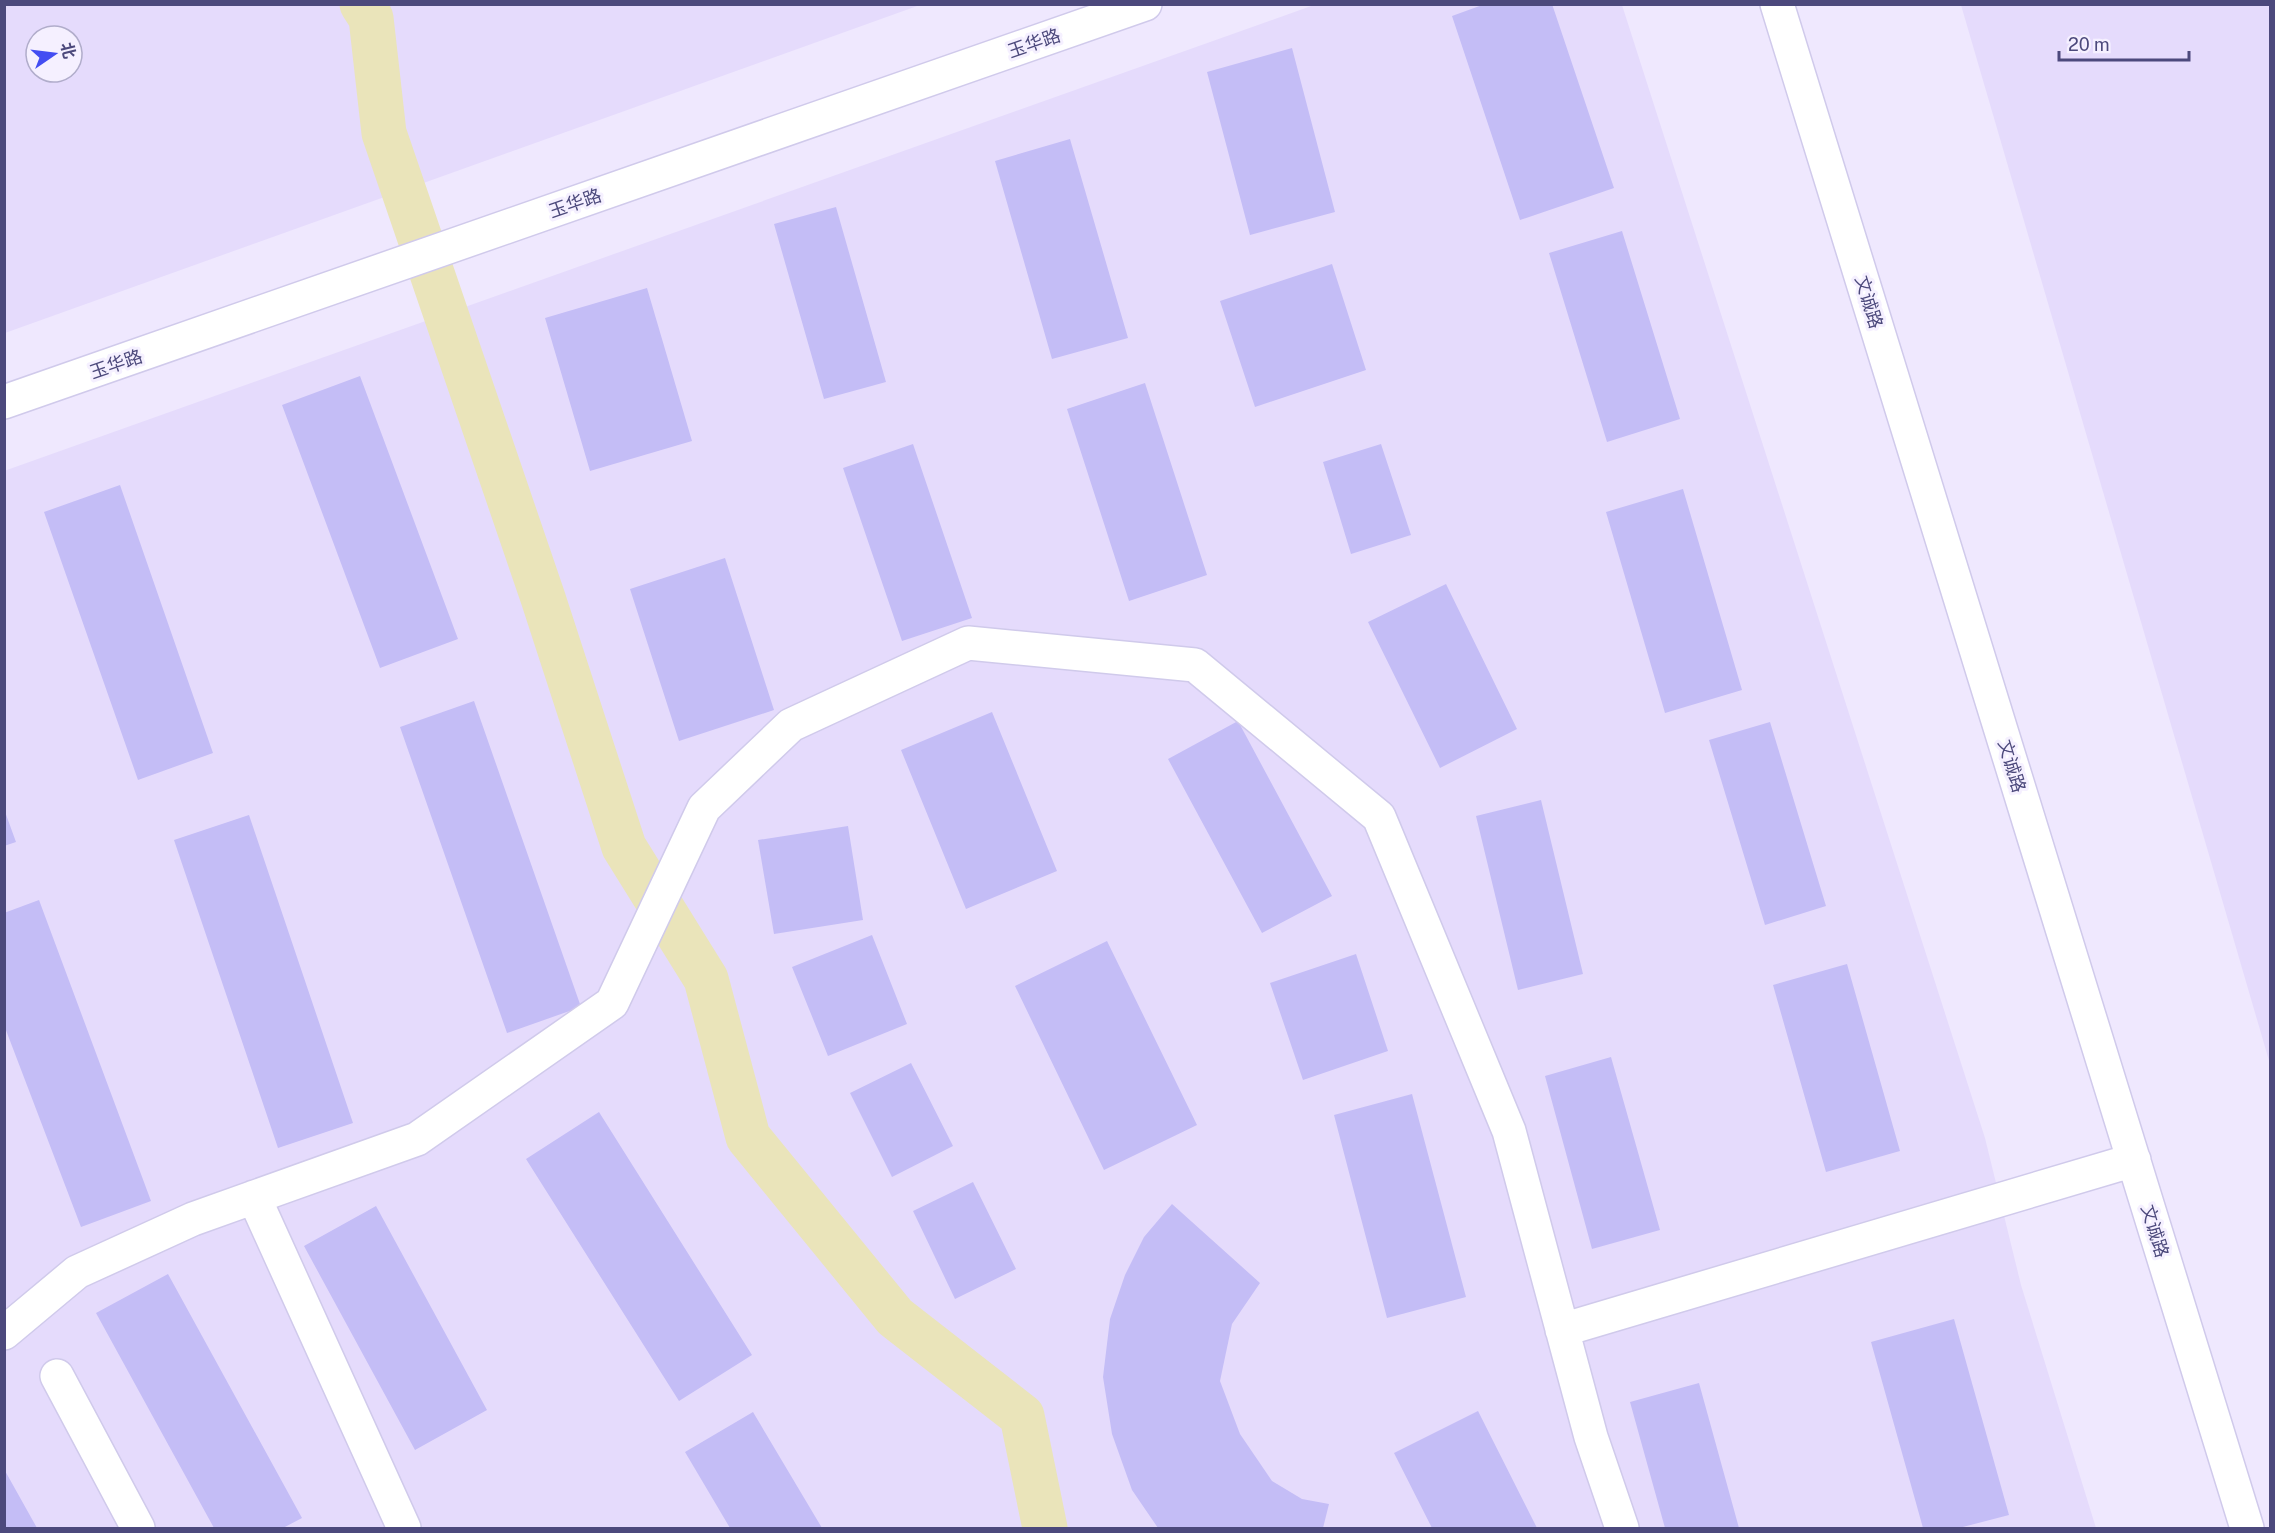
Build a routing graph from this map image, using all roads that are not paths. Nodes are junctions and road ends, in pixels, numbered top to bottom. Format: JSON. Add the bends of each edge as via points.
{"nodes":[{"id":1,"x":1145,"y":4,"type":"edge"},
{"id":2,"x":1777,"y":4,"type":"edge"},
{"id":3,"x":4,"y":402,"type":"edge"},
{"id":4,"x":2134,"y":1160,"type":"junction"},
{"id":5,"x":254,"y":1197,"type":"junction"},
{"id":6,"x":1562,"y":1330,"type":"junction"},
{"id":7,"x":4,"y":1333,"type":"edge"},
{"id":8,"x":57,"y":1376,"type":"dead end"},
{"id":9,"x":138,"y":1528,"type":"edge"},
{"id":10,"x":404,"y":1528,"type":"edge"},
{"id":11,"x":1622,"y":1528,"type":"edge"},
{"id":12,"x":2247,"y":1528,"type":"edge"}],
"edges":[{"from":1,"to":3,"type":"street","name":"玉华路"},
{"from":2,"to":4,"type":"street","name":"文诚路"},
{"from":4,"to":6,"type":"street"},
{"from":4,"to":12,"type":"street","name":"文诚路"},
{"from":5,"to":6,"type":"street","via":[[417,1139],[612,1003],[704,808],[791,725],[968,643],[1196,665],[1379,817],[1509,1131]]},
{"from":5,"to":7,"type":"street","via":[[193,1219],[77,1272]]},
{"from":5,"to":10,"type":"street"},
{"from":6,"to":11,"type":"street","via":[[1591,1437]]},
{"from":8,"to":9,"type":"street"}]}
